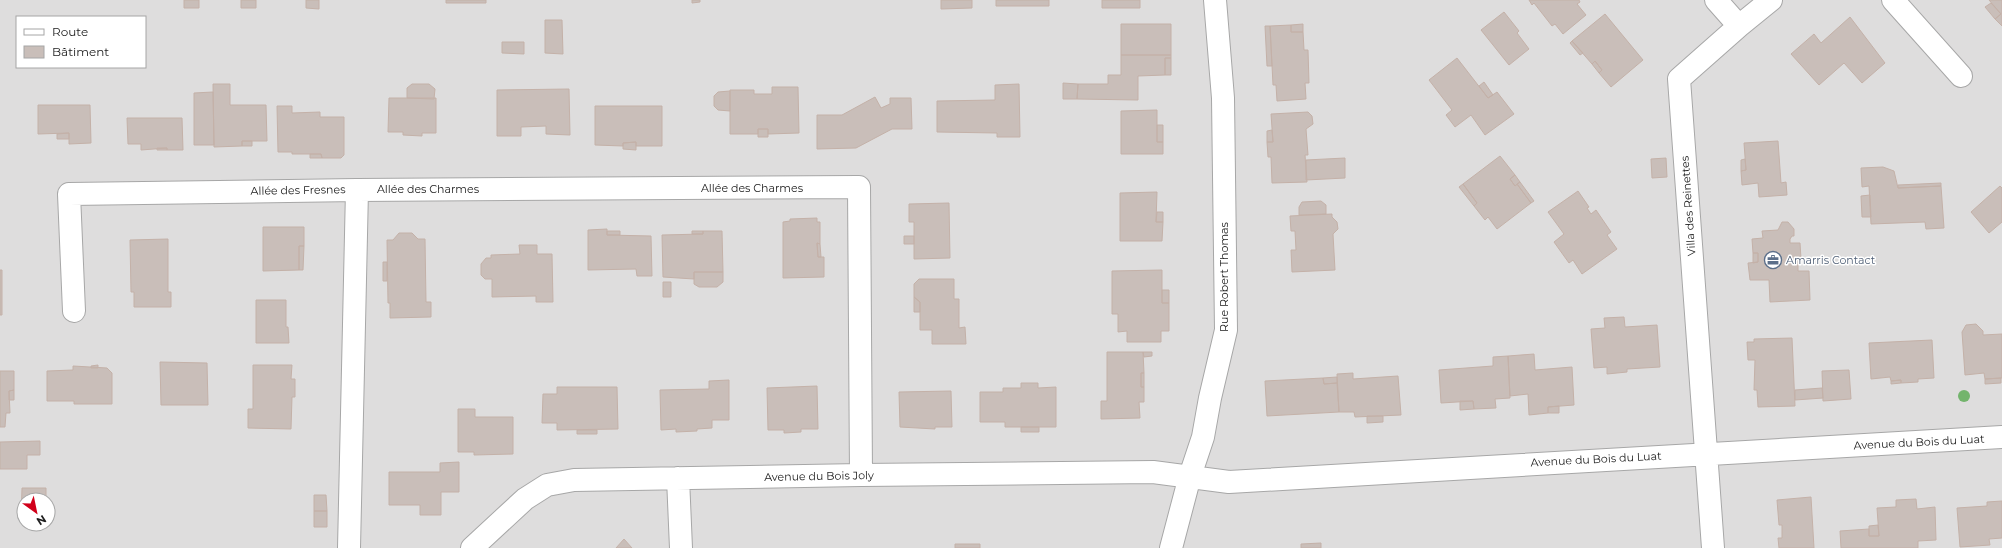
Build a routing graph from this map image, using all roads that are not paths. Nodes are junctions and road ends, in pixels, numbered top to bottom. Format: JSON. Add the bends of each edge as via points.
{"nodes":[{"id":1,"x":1215,"y":0,"type":"edge"},
{"id":2,"x":1716,"y":0,"type":"edge"},
{"id":3,"x":1771,"y":0,"type":"edge"},
{"id":4,"x":1893,"y":0,"type":"edge"},
{"id":5,"x":1739,"y":26,"type":"junction"},
{"id":6,"x":1961,"y":76,"type":"dead end"},
{"id":7,"x":357,"y":190,"type":"junction"},
{"id":8,"x":74,"y":311,"type":"dead end"},
{"id":9,"x":2002,"y":437,"type":"edge"},
{"id":10,"x":1706,"y":453,"type":"junction"},
{"id":11,"x":861,"y":474,"type":"junction"},
{"id":12,"x":1190,"y":476,"type":"junction"},
{"id":13,"x":678,"y":478,"type":"junction"},
{"id":14,"x":349,"y":548,"type":"edge"},
{"id":15,"x":472,"y":548,"type":"edge"},
{"id":16,"x":680,"y":548,"type":"edge"},
{"id":17,"x":1171,"y":548,"type":"edge"},
{"id":18,"x":1713,"y":548,"type":"edge"}],
"edges":[{"from":1,"to":12,"type":"street","name":"Rue Robert Thomas","via":[[1223,98],[1226,330],[1203,437]]},
{"from":2,"to":5,"type":"street"},
{"from":3,"to":5,"type":"street","name":"Villa des Reinettes"},
{"from":4,"to":6,"type":"street"},
{"from":5,"to":10,"type":"street","name":"Villa des Reinettes","via":[[1679,79]]},
{"from":7,"to":8,"type":"street","name":"Allée des Fresnes","via":[[69,194]]},
{"from":7,"to":11,"type":"street","name":"Allée des Charmes","via":[[859,187]]},
{"from":7,"to":14,"type":"street","name":"Allée des Fresnes"},
{"from":9,"to":10,"type":"street","name":"Avenue du Bois du Luat"},
{"from":10,"to":12,"type":"street","name":"Avenue du Bois du Luat","via":[[1229,482]]},
{"from":10,"to":18,"type":"street"},
{"from":11,"to":12,"type":"street","name":"Avenue du Bois Joly","via":[[1153,472]]},
{"from":11,"to":13,"type":"street","name":"Avenue du Bois Joly"},
{"from":12,"to":17,"type":"street","name":"Rue Robert Thomas"},
{"from":13,"to":15,"type":"street","name":"Avenue du Bois Joly","via":[[574,480],[547,485],[525,499]]},
{"from":13,"to":16,"type":"street"}]}
